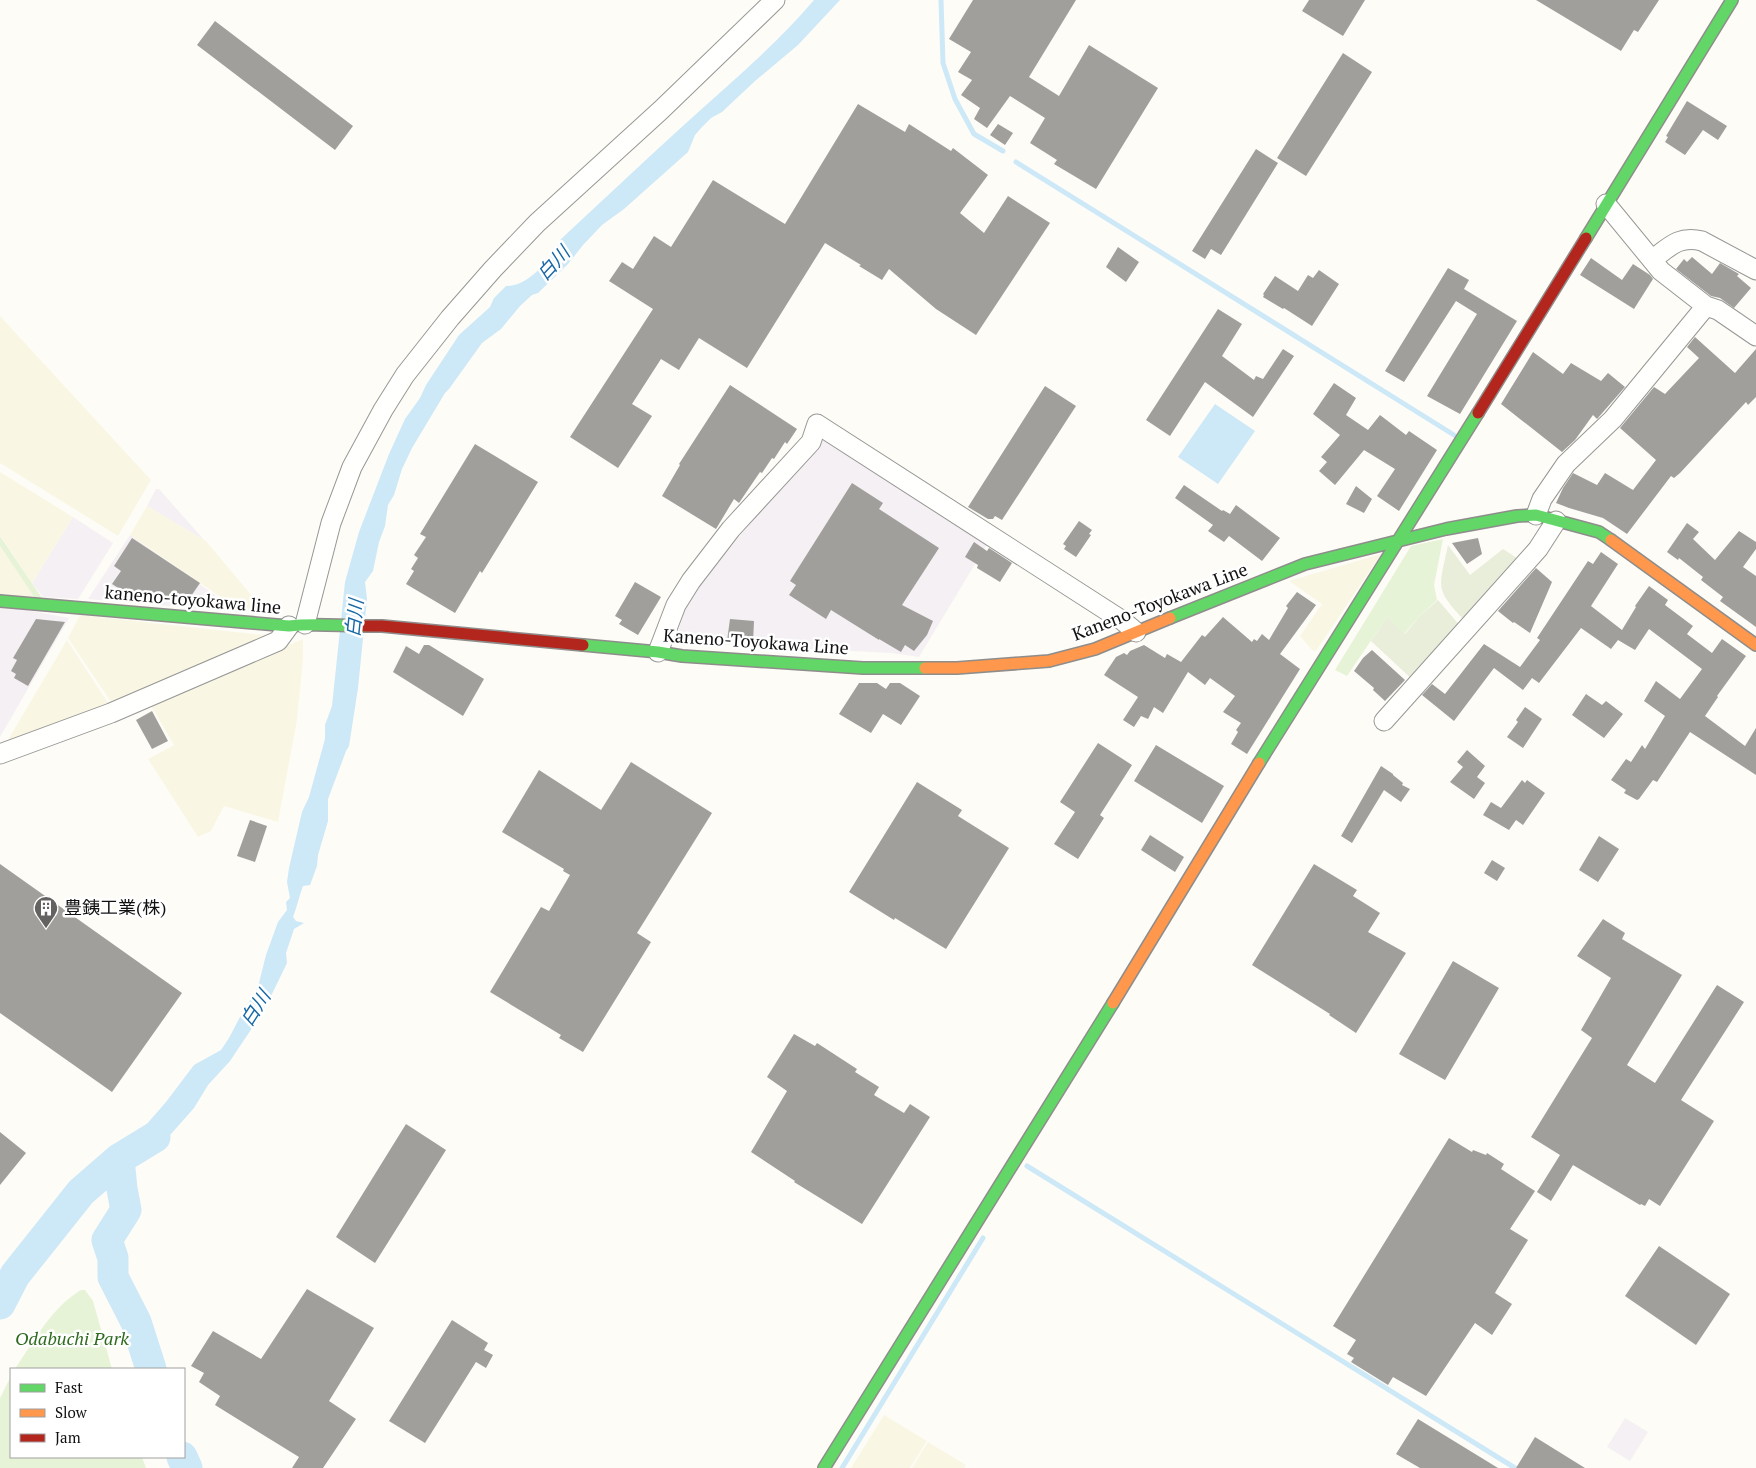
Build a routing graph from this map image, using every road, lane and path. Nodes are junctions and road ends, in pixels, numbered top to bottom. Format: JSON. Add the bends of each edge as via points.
{"nodes":[{"id":1,"x":775,"y":0,"type":"edge"},
{"id":2,"x":1732,"y":0,"type":"edge"},
{"id":3,"x":1606,"y":204,"type":"junction"},
{"id":4,"x":1652,"y":260,"type":"junction"},
{"id":5,"x":1756,"y":270,"type":"edge"},
{"id":6,"x":1706,"y":306,"type":"junction"},
{"id":7,"x":1756,"y":336,"type":"edge"},
{"id":8,"x":1536,"y":515,"type":"junction"},
{"id":9,"x":1556,"y":520,"type":"junction"},
{"id":10,"x":1399,"y":540,"type":"junction"},
{"id":11,"x":0,"y":600,"type":"edge"},
{"id":12,"x":305,"y":626,"type":"junction"},
{"id":13,"x":382,"y":626,"type":"joint"},
{"id":14,"x":1136,"y":632,"type":"junction"},
{"id":15,"x":1756,"y":645,"type":"edge"},
{"id":16,"x":658,"y":652,"type":"junction"},
{"id":17,"x":1384,"y":722,"type":"dead end"},
{"id":18,"x":0,"y":754,"type":"edge"},
{"id":19,"x":824,"y":1468,"type":"edge"}],
"edges":[{"from":1,"to":12,"type":"street","via":[[537,223],[450,318],[406,375],[352,467],[331,523]]},
{"from":2,"to":3,"type":"main road"},
{"from":3,"to":4,"type":"street"},
{"from":3,"to":10,"type":"main road"},
{"from":4,"to":5,"type":"street","via":[[1683,239],[1693,239]]},
{"from":4,"to":6,"type":"street","via":[[1661,271]]},
{"from":6,"to":7,"type":"street","via":[[1718,310]]},
{"from":6,"to":8,"type":"street","via":[[1613,419],[1566,464],[1542,499]]},
{"from":8,"to":9,"type":"main road","name":"Kaneno-Toyokawa Line"},
{"from":8,"to":10,"type":"main road","name":"Kaneno-Toyokawa Line"},
{"from":9,"to":15,"type":"main road","name":"Kaneno-Toyokawa Line","via":[[1599,532]]},
{"from":9,"to":17,"type":"street","via":[[1538,549]]},
{"from":10,"to":14,"type":"main road","name":"Kaneno-Toyokawa Line","via":[[1305,564]]},
{"from":10,"to":19,"type":"main road"},
{"from":11,"to":12,"type":"main road","name":"kaneno-toyokawa line"},
{"from":12,"to":13,"type":"main road","name":"kaneno-toyokawa line"},
{"from":12,"to":18,"type":"street","via":[[278,641],[111,712]]},
{"from":13,"to":16,"type":"main road","name":"Kaneno-Toyokawa Line"},
{"from":14,"to":16,"type":"main road","name":"Kaneno-Toyokawa Line","via":[[1095,649],[1049,661],[957,668],[863,668]]},
{"from":14,"to":16,"type":"street","via":[[817,424],[811,442],[731,529],[691,581],[676,605]]}]}
